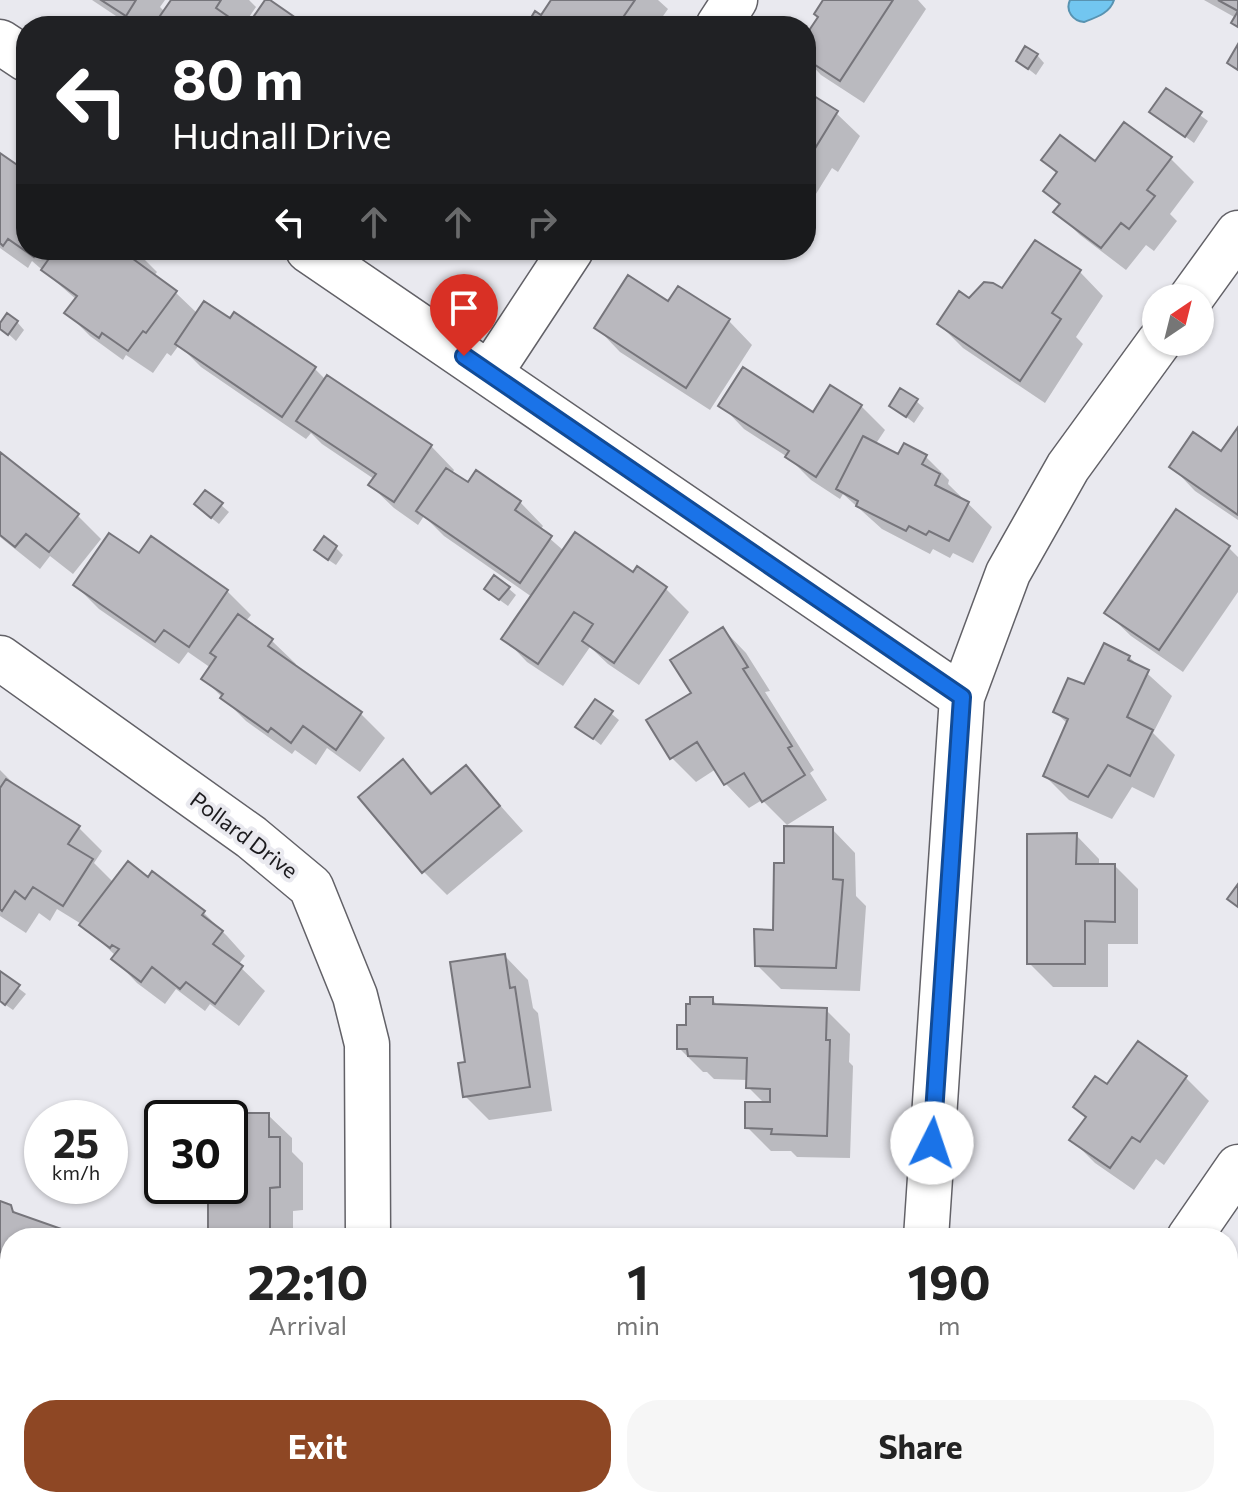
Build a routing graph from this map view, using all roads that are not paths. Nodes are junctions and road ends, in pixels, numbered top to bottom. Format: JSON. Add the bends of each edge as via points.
{"nodes":[{"id":1,"x":1238,"y":233,"type":"edge"},
{"id":2,"x":323,"y":260,"type":"edge"},
{"id":3,"x":564,"y":260,"type":"edge"},
{"id":4,"x":1201,"y":284,"type":"edge"},
{"id":5,"x":1149,"y":356,"type":"edge"},
{"id":6,"x":490,"y":373,"type":"junction"},
{"id":7,"x":0,"y":658,"type":"edge"},
{"id":8,"x":962,"y":697,"type":"junction"},
{"id":9,"x":1238,"y":1167,"type":"edge"},
{"id":10,"x":368,"y":1228,"type":"edge"},
{"id":11,"x":927,"y":1228,"type":"edge"},
{"id":12,"x":1196,"y":1228,"type":"edge"}],
"edges":[{"from":1,"to":4,"type":"street"},
{"from":2,"to":6,"type":"street"},
{"from":3,"to":6,"type":"street"},
{"from":5,"to":8,"type":"street","via":[[1068,467],[1008,573]]},
{"from":6,"to":8,"type":"street"},
{"from":7,"to":10,"type":"street","name":"Pollard Drive","via":[[251,837],[311,887],[355,996],[367,1044]]},
{"from":8,"to":11,"type":"street"},
{"from":9,"to":12,"type":"street"}]}
